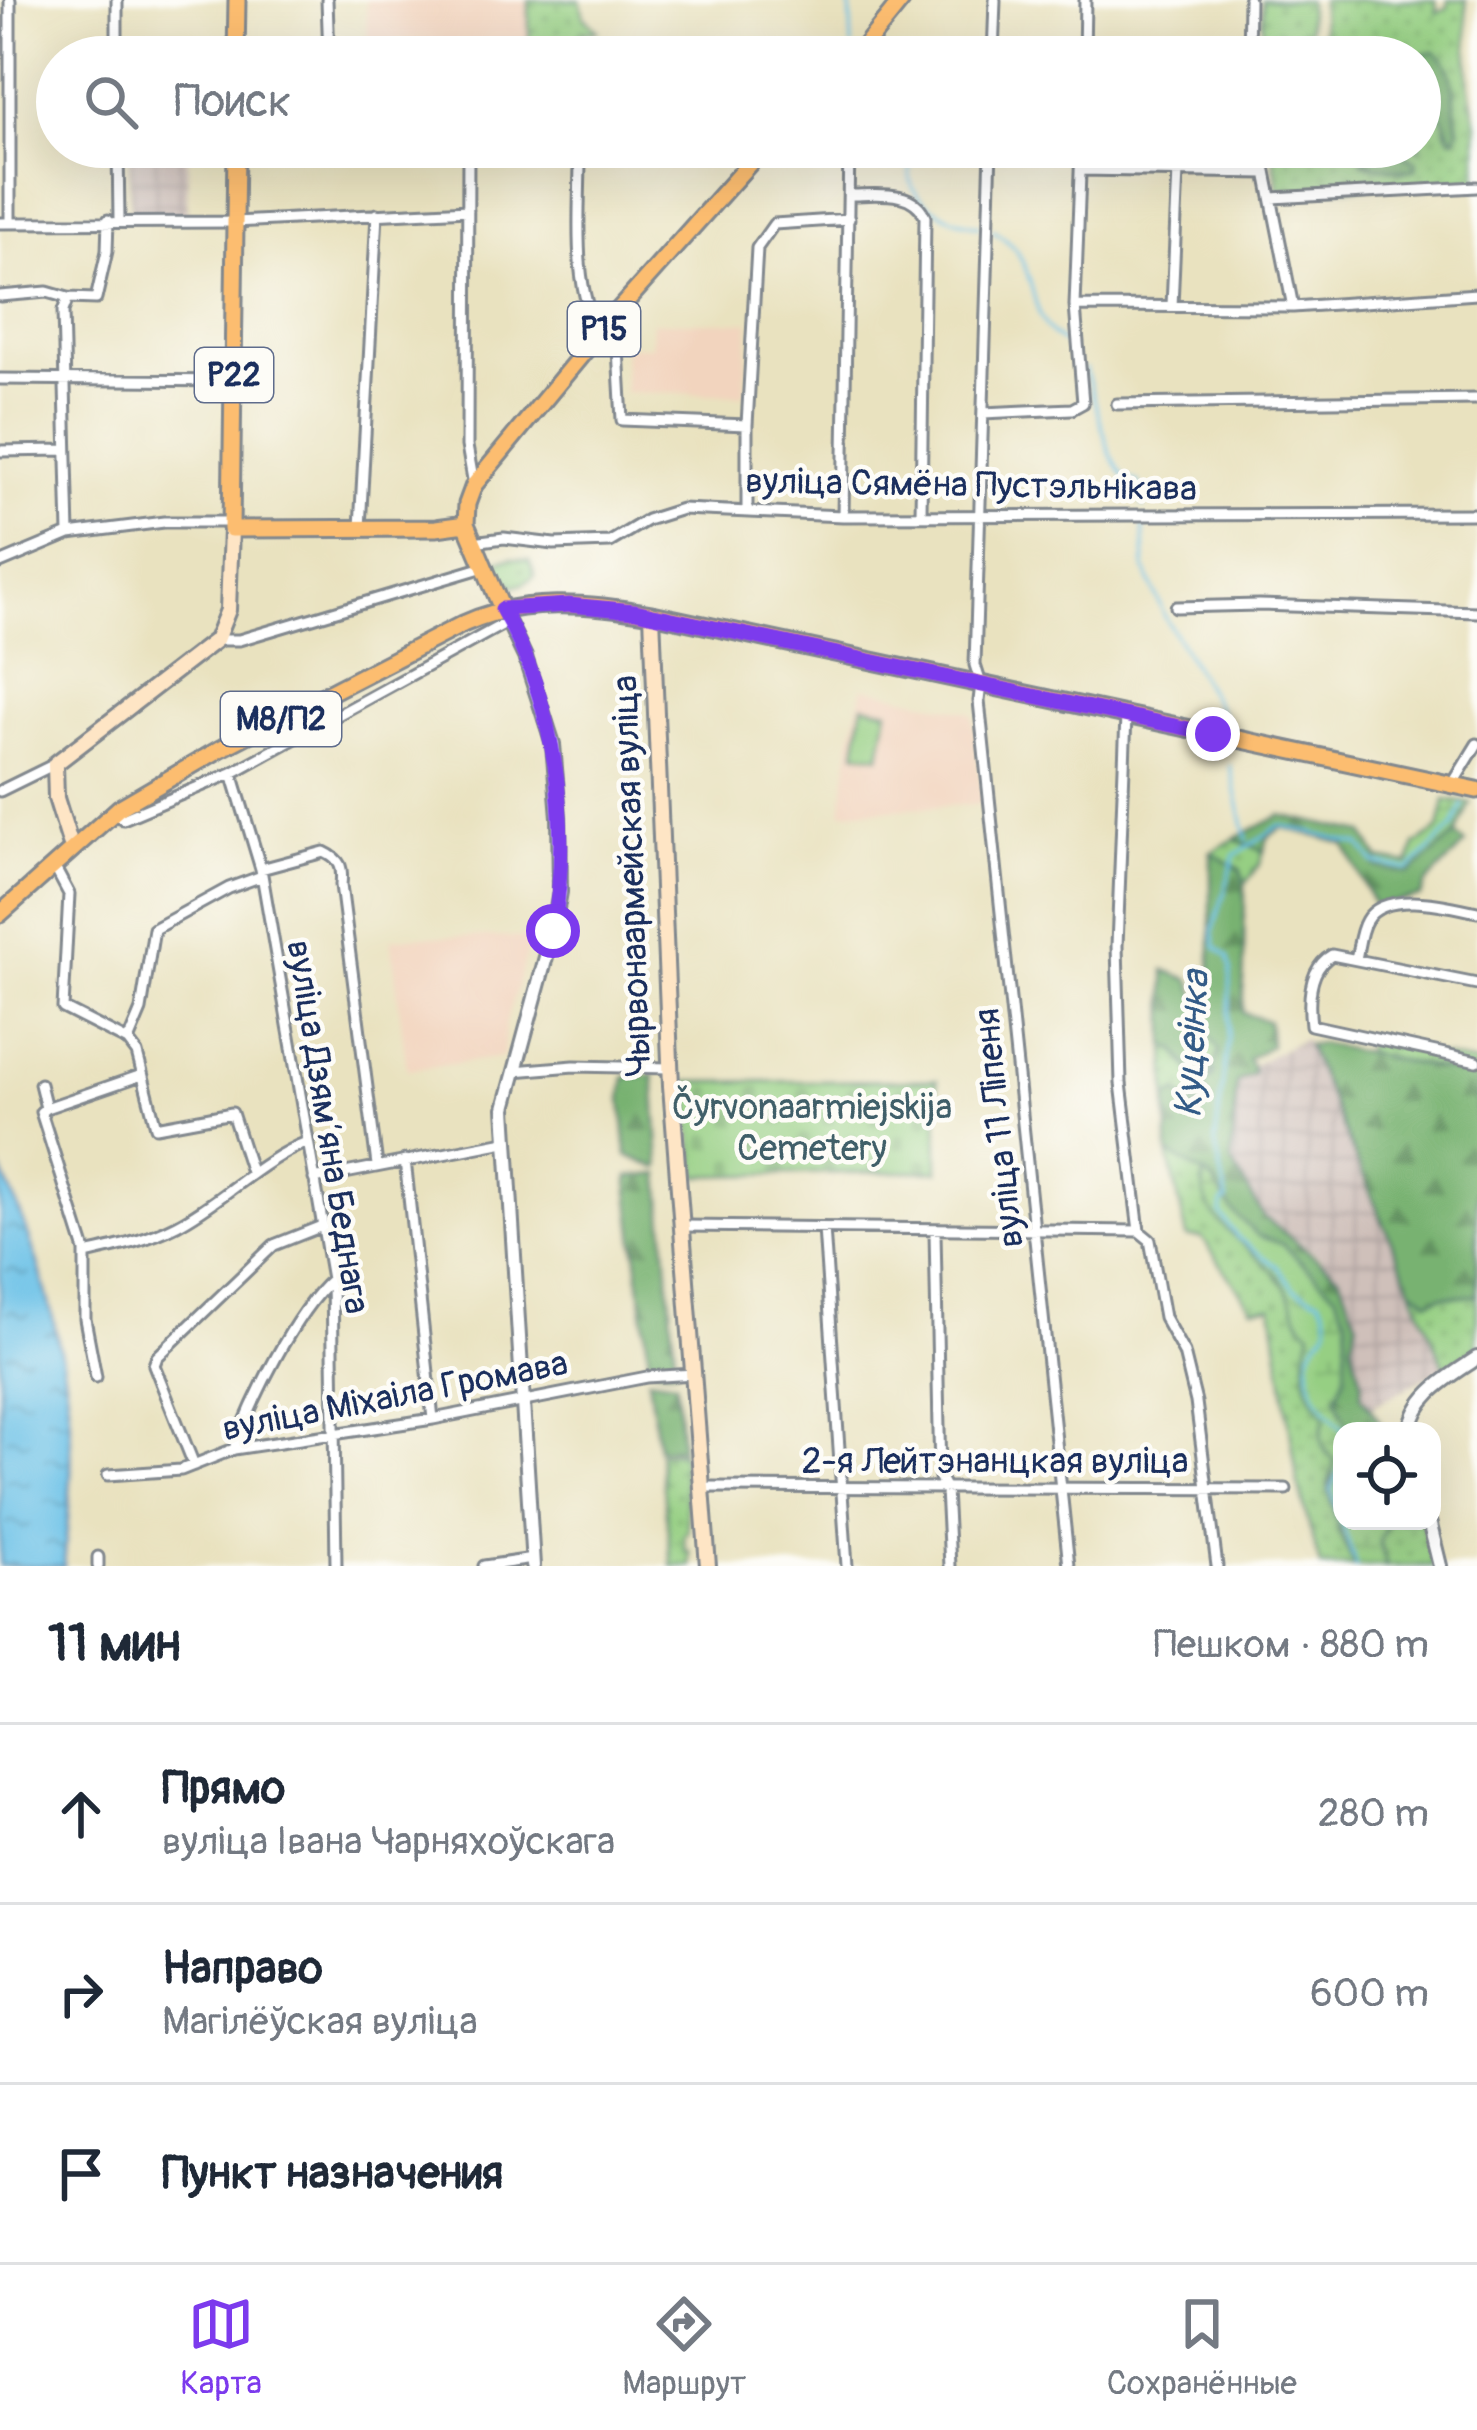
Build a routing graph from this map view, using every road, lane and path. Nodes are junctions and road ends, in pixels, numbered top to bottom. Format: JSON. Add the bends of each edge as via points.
{"nodes":[{"id":1,"x":10,"y":0,"type":"edge"},
{"id":2,"x":117,"y":0,"type":"edge"},
{"id":3,"x":236,"y":0,"type":"edge"},
{"id":4,"x":327,"y":0,"type":"edge"},
{"id":5,"x":902,"y":0,"type":"edge"},
{"id":6,"x":994,"y":0,"type":"edge"},
{"id":7,"x":1085,"y":0,"type":"edge"},
{"id":8,"x":1249,"y":0,"type":"edge"},
{"id":9,"x":118,"y":36,"type":"edge"},
{"id":10,"x":236,"y":36,"type":"edge"},
{"id":11,"x":328,"y":36,"type":"edge"},
{"id":12,"x":873,"y":36,"type":"edge"},
{"id":13,"x":993,"y":36,"type":"edge"},
{"id":14,"x":1084,"y":36,"type":"edge"},
{"id":15,"x":1248,"y":36,"type":"edge"},
{"id":16,"x":117,"y":168,"type":"edge"},
{"id":17,"x":236,"y":168,"type":"edge"},
{"id":18,"x":468,"y":168,"type":"edge"},
{"id":19,"x":580,"y":168,"type":"edge"},
{"id":20,"x":745,"y":168,"type":"edge"},
{"id":21,"x":849,"y":168,"type":"edge"},
{"id":22,"x":990,"y":168,"type":"edge"},
{"id":23,"x":1265,"y":168,"type":"edge"},
{"id":24,"x":1080,"y":170,"type":"joint"},
{"id":25,"x":1178,"y":171,"type":"junction"},
{"id":26,"x":1266,"y":173,"type":"junction"},
{"id":27,"x":1477,"y":188,"type":"edge"},
{"id":28,"x":850,"y":195,"type":"junction"},
{"id":29,"x":1272,"y":198,"type":"junction"},
{"id":30,"x":468,"y":210,"type":"junction"},
{"id":31,"x":377,"y":214,"type":"junction"},
{"id":32,"x":849,"y":219,"type":"junction"},
{"id":33,"x":114,"y":220,"type":"junction"},
{"id":34,"x":235,"y":222,"type":"junction"},
{"id":35,"x":5,"y":223,"type":"edge"},
{"id":36,"x":1477,"y":293,"type":"edge"},
{"id":37,"x":0,"y":296,"type":"edge"},
{"id":38,"x":68,"y":298,"type":"junction"},
{"id":39,"x":1075,"y":306,"type":"junction"},
{"id":40,"x":1172,"y":306,"type":"junction"},
{"id":41,"x":1293,"y":307,"type":"junction"},
{"id":42,"x":616,"y":313,"type":"junction"},
{"id":43,"x":598,"y":335,"type":"junction"},
{"id":44,"x":64,"y":378,"type":"junction"},
{"id":45,"x":0,"y":379,"type":"edge"},
{"id":46,"x":234,"y":381,"type":"junction"},
{"id":47,"x":1477,"y":399,"type":"edge"},
{"id":48,"x":1117,"y":404,"type":"dead end"},
{"id":49,"x":983,"y":413,"type":"junction"},
{"id":50,"x":747,"y":424,"type":"junction"},
{"id":51,"x":0,"y":451,"type":"edge"},
{"id":52,"x":64,"y":451,"type":"junction"},
{"id":53,"x":474,"y":485,"type":"junction"},
{"id":54,"x":747,"y":510,"type":"junction"},
{"id":55,"x":1477,"y":514,"type":"edge"},
{"id":56,"x":921,"y":515,"type":"junction"},
{"id":57,"x":843,"y":516,"type":"junction"},
{"id":58,"x":980,"y":517,"type":"junction"},
{"id":59,"x":466,"y":524,"type":"junction"},
{"id":60,"x":231,"y":525,"type":"junction"},
{"id":61,"x":360,"y":528,"type":"junction"},
{"id":62,"x":69,"y":534,"type":"junction"},
{"id":63,"x":473,"y":542,"type":"junction"},
{"id":64,"x":0,"y":563,"type":"edge"},
{"id":65,"x":484,"y":567,"type":"junction"},
{"id":66,"x":1176,"y":608,"type":"dead end"},
{"id":67,"x":1477,"y":612,"type":"edge"},
{"id":68,"x":652,"y":614,"type":"junction"},
{"id":69,"x":506,"y":615,"type":"junction"},
{"id":70,"x":216,"y":640,"type":"junction"},
{"id":71,"x":981,"y":684,"type":"junction"},
{"id":72,"x":1126,"y":716,"type":"junction"},
{"id":73,"x":1477,"y":744,"type":"edge"},
{"id":74,"x":55,"y":764,"type":"junction"},
{"id":75,"x":232,"y":772,"type":"junction"},
{"id":76,"x":1452,"y":785,"type":"junction"},
{"id":77,"x":1477,"y":790,"type":"edge"},
{"id":78,"x":0,"y":791,"type":"edge"},
{"id":79,"x":114,"y":812,"type":"junction"},
{"id":80,"x":72,"y":849,"type":"junction"},
{"id":81,"x":54,"y":866,"type":"junction"},
{"id":82,"x":261,"y":872,"type":"junction"},
{"id":83,"x":1477,"y":912,"type":"edge"},
{"id":84,"x":0,"y":914,"type":"edge"},
{"id":85,"x":1356,"y":958,"type":"junction"},
{"id":86,"x":1477,"y":984,"type":"edge"},
{"id":87,"x":128,"y":1041,"type":"junction"},
{"id":88,"x":1477,"y":1061,"type":"edge"},
{"id":89,"x":670,"y":1068,"type":"junction"},
{"id":90,"x":513,"y":1071,"type":"junction"},
{"id":91,"x":142,"y":1075,"type":"junction"},
{"id":92,"x":40,"y":1084,"type":"dead end"},
{"id":93,"x":46,"y":1108,"type":"junction"},
{"id":94,"x":307,"y":1142,"type":"junction"},
{"id":95,"x":505,"y":1142,"type":"junction"},
{"id":96,"x":405,"y":1160,"type":"junction"},
{"id":97,"x":377,"y":1166,"type":"junction"},
{"id":98,"x":251,"y":1172,"type":"junction"},
{"id":99,"x":314,"y":1179,"type":"junction"},
{"id":100,"x":322,"y":1226,"type":"junction"},
{"id":101,"x":683,"y":1226,"type":"junction"},
{"id":102,"x":824,"y":1228,"type":"junction"},
{"id":103,"x":1036,"y":1231,"type":"junction"},
{"id":104,"x":1139,"y":1231,"type":"junction"},
{"id":105,"x":935,"y":1232,"type":"junction"},
{"id":106,"x":85,"y":1254,"type":"junction"},
{"id":107,"x":332,"y":1279,"type":"junction"},
{"id":108,"x":1477,"y":1358,"type":"edge"},
{"id":109,"x":694,"y":1375,"type":"junction"},
{"id":110,"x":96,"y":1377,"type":"dead end"},
{"id":111,"x":521,"y":1400,"type":"junction"},
{"id":112,"x":433,"y":1419,"type":"junction"},
{"id":113,"x":1412,"y":1422,"type":"edge"},
{"id":114,"x":332,"y":1435,"type":"junction"},
{"id":115,"x":234,"y":1449,"type":"junction"},
{"id":116,"x":194,"y":1465,"type":"junction"},
{"id":117,"x":107,"y":1475,"type":"dead end"},
{"id":118,"x":703,"y":1486,"type":"junction"},
{"id":119,"x":841,"y":1486,"type":"junction"},
{"id":120,"x":946,"y":1489,"type":"junction"},
{"id":121,"x":1286,"y":1489,"type":"dead end"},
{"id":122,"x":1064,"y":1490,"type":"junction"},
{"id":123,"x":1207,"y":1490,"type":"junction"},
{"id":124,"x":1431,"y":1530,"type":"edge"},
{"id":125,"x":533,"y":1562,"type":"edge"},
{"id":126,"x":336,"y":1566,"type":"edge"},
{"id":127,"x":484,"y":1566,"type":"edge"},
{"id":128,"x":708,"y":1566,"type":"edge"},
{"id":129,"x":847,"y":1566,"type":"edge"},
{"id":130,"x":950,"y":1566,"type":"edge"},
{"id":131,"x":1070,"y":1566,"type":"edge"},
{"id":132,"x":1216,"y":1566,"type":"edge"},
{"id":133,"x":1440,"y":1566,"type":"edge"}],
"edges":[{"from":1,"to":35,"type":"street"},
{"from":2,"to":9,"type":"street"},
{"from":3,"to":10,"type":"main road"},
{"from":4,"to":11,"type":"street"},
{"from":5,"to":12,"type":"main road"},
{"from":6,"to":13,"type":"street"},
{"from":7,"to":14,"type":"street"},
{"from":8,"to":15,"type":"street"},
{"from":16,"to":33,"type":"street"},
{"from":17,"to":34,"type":"main road","number":"Р22"},
{"from":18,"to":30,"type":"street"},
{"from":19,"to":43,"type":"street","via":[[578,238]]},
{"from":20,"to":42,"type":"main road","number":"Р15"},
{"from":21,"to":28,"type":"street"},
{"from":22,"to":49,"type":"street","name":"вуліца 11 Ліпеня"},
{"from":23,"to":26,"type":"street"},
{"from":24,"to":25,"type":"street"},
{"from":24,"to":39,"type":"street"},
{"from":25,"to":26,"type":"street"},
{"from":25,"to":40,"type":"street"},
{"from":26,"to":29,"type":"street"},
{"from":27,"to":29,"type":"street"},
{"from":28,"to":32,"type":"street"},
{"from":28,"to":56,"type":"street","via":[[905,197],[925,217]]},
{"from":29,"to":41,"type":"street"},
{"from":30,"to":31,"type":"street"},
{"from":30,"to":53,"type":"street","via":[[467,446]]},
{"from":31,"to":34,"type":"street"},
{"from":31,"to":61,"type":"street"},
{"from":32,"to":50,"type":"street","via":[[774,224],[758,248]]},
{"from":32,"to":57,"type":"street"},
{"from":33,"to":34,"type":"street"},
{"from":33,"to":35,"type":"street"},
{"from":33,"to":38,"type":"street","via":[[96,299]]},
{"from":34,"to":46,"type":"main road","number":"Р22"},
{"from":36,"to":41,"type":"street"},
{"from":37,"to":38,"type":"street"},
{"from":38,"to":44,"type":"street"},
{"from":39,"to":40,"type":"street"},
{"from":39,"to":49,"type":"street","via":[[1083,404]]},
{"from":40,"to":41,"type":"street"},
{"from":42,"to":43,"type":"main road","number":"Р15"},
{"from":42,"to":50,"type":"street","via":[[622,420]]},
{"from":43,"to":53,"type":"main road","number":"Р15"},
{"from":44,"to":45,"type":"street"},
{"from":44,"to":46,"type":"street"},
{"from":44,"to":52,"type":"street"},
{"from":46,"to":60,"type":"main road","number":"Р22"},
{"from":47,"to":48,"type":"street"},
{"from":49,"to":58,"type":"street","name":"вуліца 11 Ліпеня"},
{"from":50,"to":54,"type":"street"},
{"from":51,"to":52,"type":"street"},
{"from":52,"to":62,"type":"street"},
{"from":53,"to":59,"type":"main road","number":"Р15"},
{"from":54,"to":57,"type":"street","name":"вуліца Сямёна Пустэльнікава"},
{"from":54,"to":63,"type":"street","name":"вуліца Сямёна Пустэльнікава","via":[[666,512],[610,542]]},
{"from":55,"to":58,"type":"street","name":"вуліца Сямёна Пустэльнікава"},
{"from":56,"to":57,"type":"street","name":"вуліца Сямёна Пустэльнікава"},
{"from":56,"to":58,"type":"street","name":"вуліца Сямёна Пустэльнікава"},
{"from":58,"to":71,"type":"street","name":"вуліца 11 Ліпеня","via":[[974,665]]},
{"from":59,"to":61,"type":"main road"},
{"from":59,"to":63,"type":"main road"},
{"from":60,"to":61,"type":"main road"},
{"from":60,"to":62,"type":"street","via":[[164,522]]},
{"from":60,"to":70,"type":"main road","number":"Р22","via":[[228,610]]},
{"from":62,"to":64,"type":"street"},
{"from":63,"to":65,"type":"main road"},
{"from":65,"to":69,"type":"main road"},
{"from":65,"to":70,"type":"street"},
{"from":66,"to":67,"type":"street"},
{"from":68,"to":69,"type":"main road","number":"М8/П2","via":[[569,605]]},
{"from":68,"to":71,"type":"main road","number":"М8/П2"},
{"from":68,"to":89,"type":"main road","name":"Чырвонаармейская вуліца"},
{"from":69,"to":75,"type":"street"},
{"from":69,"to":79,"type":"main road","number":"М8/П2","via":[[463,624]]},
{"from":69,"to":90,"type":"street","via":[[553,744],[560,892]]},
{"from":70,"to":74,"type":"main road"},
{"from":71,"to":72,"type":"main road","number":"М8/П2"},
{"from":71,"to":103,"type":"street","name":"вуліца 11 Ліпеня"},
{"from":72,"to":76,"type":"main road","number":"М8/П2"},
{"from":72,"to":104,"type":"street","via":[[1117,946],[1121,1083]]},
{"from":73,"to":76,"type":"street"},
{"from":74,"to":78,"type":"street"},
{"from":74,"to":80,"type":"main road"},
{"from":75,"to":79,"type":"street","via":[[123,820]]},
{"from":75,"to":82,"type":"street","name":"вуліца Дзямʼяна Беднага"},
{"from":76,"to":77,"type":"main road","number":"М8/П2"},
{"from":79,"to":80,"type":"main road","number":"М8/П2"},
{"from":80,"to":81,"type":"main road","number":"М8/П2"},
{"from":81,"to":84,"type":"main road","number":"М8/П2"},
{"from":81,"to":87,"type":"street","via":[[69,894],[63,1008]]},
{"from":82,"to":87,"type":"street","via":[[154,929]]},
{"from":82,"to":94,"type":"street","name":"вуліца Дзямʼяна Беднага"},
{"from":82,"to":97,"type":"street","via":[[324,852],[343,868]]},
{"from":83,"to":85,"type":"street","via":[[1420,901],[1376,910]]},
{"from":85,"to":86,"type":"street"},
{"from":85,"to":88,"type":"street","via":[[1323,960],[1314,974],[1311,1025]]},
{"from":87,"to":91,"type":"street"},
{"from":89,"to":90,"type":"street"},
{"from":89,"to":101,"type":"main road","name":"Чырвонаармейская вуліца"},
{"from":90,"to":95,"type":"street"},
{"from":91,"to":93,"type":"street"},
{"from":91,"to":98,"type":"street","via":[[156,1127],[232,1113]]},
{"from":92,"to":93,"type":"street"},
{"from":93,"to":106,"type":"street","via":[[45,1135]]},
{"from":94,"to":98,"type":"street"},
{"from":94,"to":99,"type":"street","name":"вуліца Дзямʼяна Беднага"},
{"from":95,"to":96,"type":"street"},
{"from":95,"to":111,"type":"street"},
{"from":96,"to":97,"type":"street"},
{"from":96,"to":112,"type":"street"},
{"from":97,"to":99,"type":"street"},
{"from":98,"to":106,"type":"street","via":[[179,1224]]},
{"from":99,"to":100,"type":"street","name":"вуліца Дзямʼяна Беднага"},
{"from":100,"to":107,"type":"street","name":"вуліца Дзямʼяна Беднага"},
{"from":100,"to":116,"type":"street","via":[[274,1246],[157,1357]]},
{"from":101,"to":102,"type":"street"},
{"from":101,"to":109,"type":"main road","name":"Чырвонаармейская вуліца"},
{"from":102,"to":105,"type":"street"},
{"from":102,"to":119,"type":"street"},
{"from":103,"to":104,"type":"street"},
{"from":103,"to":105,"type":"street"},
{"from":103,"to":122,"type":"street","name":"вуліца 11 Ліпеня"},
{"from":104,"to":123,"type":"street","via":[[1150,1240],[1164,1317],[1184,1353]]},
{"from":105,"to":120,"type":"street"},
{"from":106,"to":110,"type":"street"},
{"from":107,"to":114,"type":"street","name":"вуліца Дзямʼяна Беднага"},
{"from":107,"to":115,"type":"street","via":[[313,1296]]},
{"from":108,"to":113,"type":"street","via":[[1426,1396]]},
{"from":109,"to":111,"type":"street","name":"вуліца Міхаіла Громава"},
{"from":109,"to":118,"type":"main road","name":"Чырвонаармейская вуліца"},
{"from":111,"to":112,"type":"street","name":"вуліца Міхаіла Громава"},
{"from":111,"to":125,"type":"street"},
{"from":112,"to":114,"type":"street","name":"вуліца Міхаіла Громава"},
{"from":114,"to":115,"type":"street","name":"вуліца Міхаіла Громава"},
{"from":114,"to":126,"type":"street","name":"вуліца Дзямʼяна Беднага"},
{"from":115,"to":116,"type":"street","name":"вуліца Міхаіла Громава"},
{"from":116,"to":117,"type":"street","name":"вуліца Міхаіла Громава"},
{"from":118,"to":119,"type":"street","name":"2-я Лейтэнанцкая вуліца"},
{"from":118,"to":128,"type":"main road","name":"Чырвонаармейская вуліца"},
{"from":119,"to":120,"type":"street","name":"2-я Лейтэнанцкая вуліца"},
{"from":119,"to":129,"type":"street"},
{"from":120,"to":122,"type":"street","name":"2-я Лейтэнанцкая вуліца"},
{"from":120,"to":130,"type":"street"},
{"from":121,"to":123,"type":"street","name":"2-я Лейтэнанцкая вуліца"},
{"from":122,"to":123,"type":"street","name":"2-я Лейтэнанцкая вуліца"},
{"from":122,"to":131,"type":"street","name":"вуліца 11 Ліпеня"},
{"from":123,"to":132,"type":"street"},
{"from":124,"to":133,"type":"street"},
{"from":125,"to":127,"type":"street"}]}
